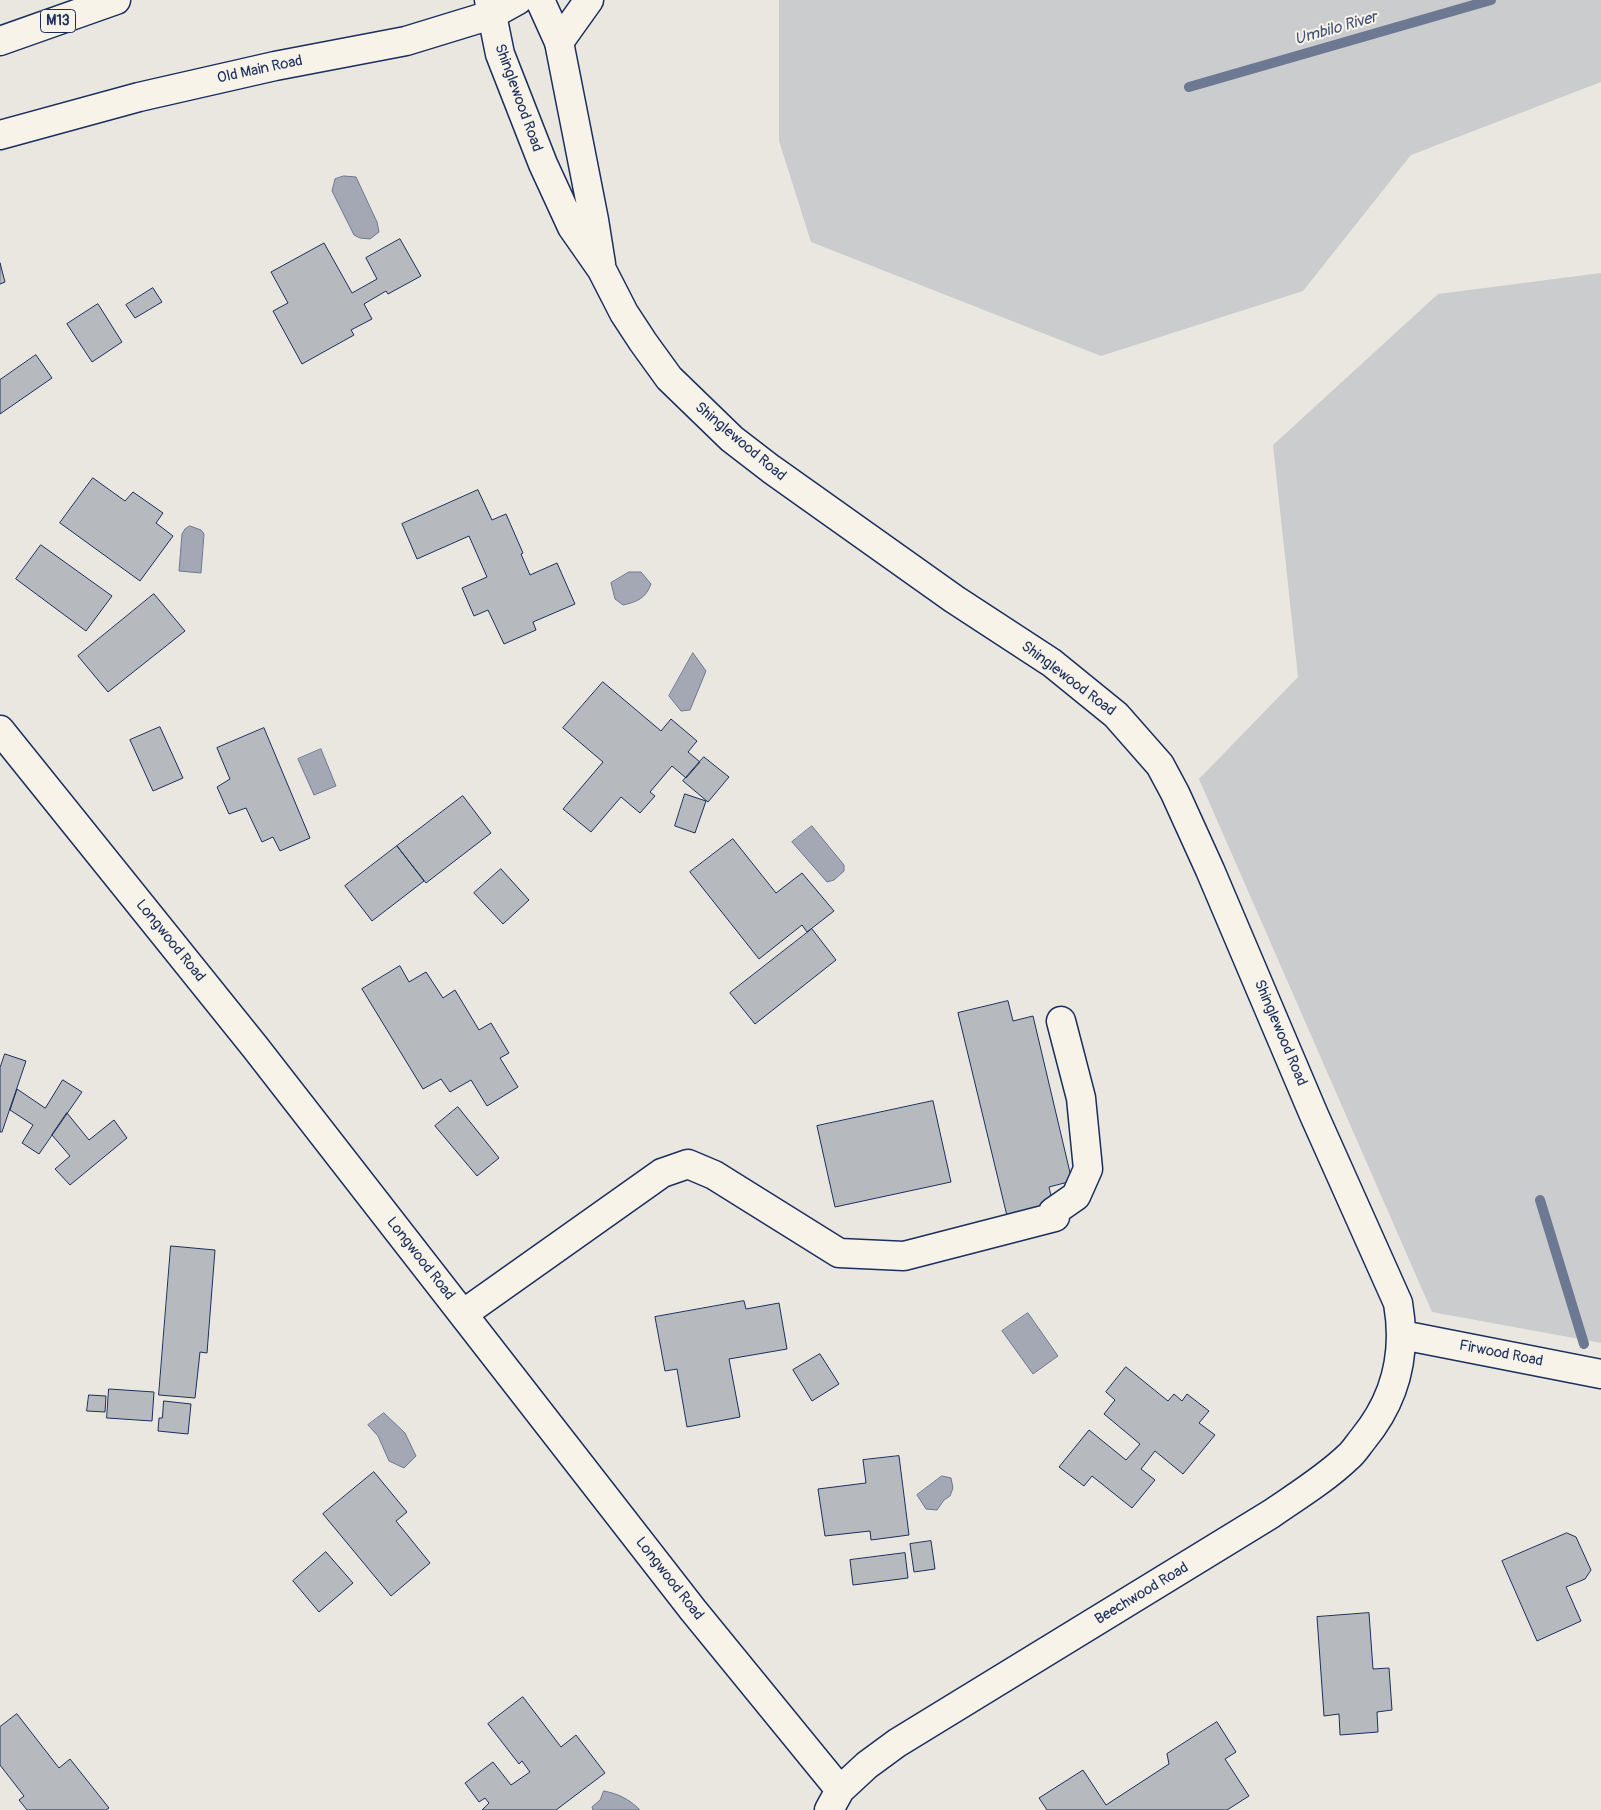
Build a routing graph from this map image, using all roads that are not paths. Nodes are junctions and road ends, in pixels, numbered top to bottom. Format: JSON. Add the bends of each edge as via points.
{"nodes":[{"id":1,"x":116,"y":0,"type":"edge"},
{"id":2,"x":518,"y":0,"type":"edge"},
{"id":3,"x":540,"y":0,"type":"edge"},
{"id":4,"x":589,"y":0,"type":"edge"},
{"id":5,"x":490,"y":8,"type":"edge"},
{"id":6,"x":0,"y":41,"type":"edge"},
{"id":7,"x":559,"y":42,"type":"junction"},
{"id":8,"x":0,"y":135,"type":"edge"},
{"id":9,"x":602,"y":270,"type":"junction"},
{"id":10,"x":0,"y":730,"type":"edge"},
{"id":11,"x":1062,"y":1021,"type":"dead end"},
{"id":12,"x":463,"y":1314,"type":"junction"},
{"id":13,"x":1402,"y":1335,"type":"junction"},
{"id":14,"x":1601,"y":1374,"type":"edge"},
{"id":15,"x":834,"y":1800,"type":"edge"}],
"edges":[{"from":1,"to":6,"type":"main road","number":"M13"},
{"from":2,"to":5,"type":"main road","name":"Old Main Road"},
{"from":3,"to":7,"type":"main road","name":"Shinglewood Road"},
{"from":4,"to":7,"type":"main road"},
{"from":5,"to":8,"type":"main road","name":"Old Main Road","via":[[406,41],[138,97]]},
{"from":5,"to":9,"type":"main road","name":"Shinglewood Road","via":[[500,54],[543,164],[572,226]]},
{"from":7,"to":9,"type":"main road","name":"Shinglewood Road"},
{"from":9,"to":13,"type":"main road","name":"Shinglewood Road","via":[[624,313],[660,367],[732,439],[954,599],[1052,663],[1116,715],[1160,765],[1210,870],[1392,1286],[1398,1302]]},
{"from":10,"to":12,"type":"main road","name":"Longwood Road","via":[[255,1047]]},
{"from":11,"to":12,"type":"main road","via":[[1081,1098],[1088,1169],[1076,1196],[1053,1212],[1055,1217],[904,1256],[838,1252],[714,1175],[688,1164],[662,1173]]},
{"from":12,"to":15,"type":"main road","name":"Longwood Road","via":[[693,1610]]},
{"from":13,"to":14,"type":"main road","name":"Firwood Road"},
{"from":13,"to":15,"type":"main road","name":"Beechwood Road","via":[[1398,1372],[1385,1408],[1349,1456],[1271,1514],[898,1743],[867,1765]]}]}
